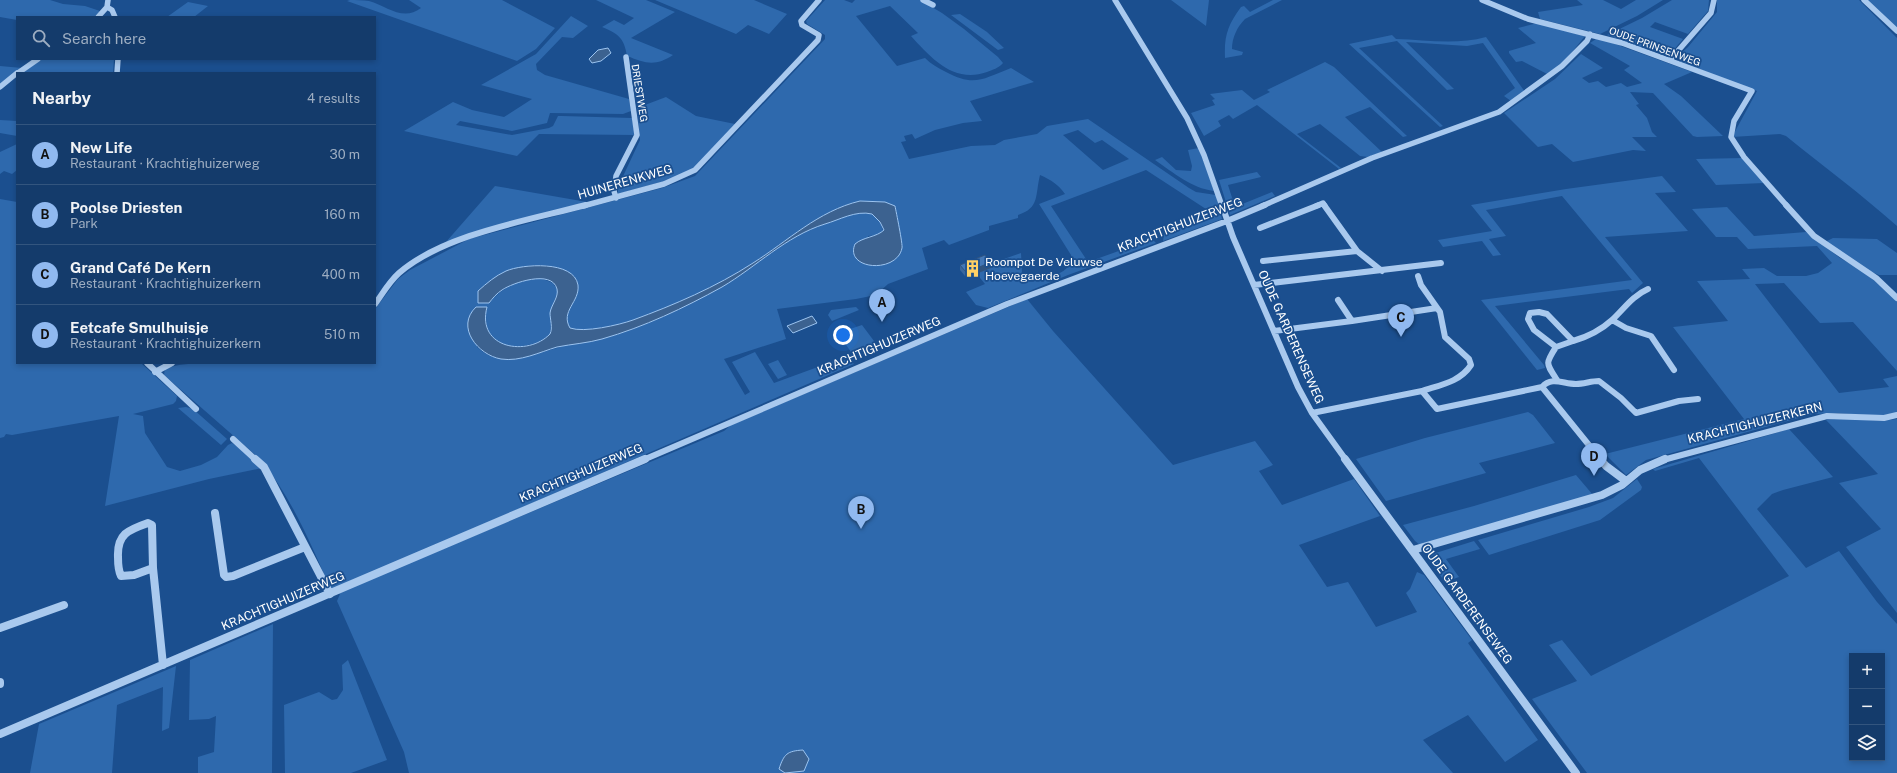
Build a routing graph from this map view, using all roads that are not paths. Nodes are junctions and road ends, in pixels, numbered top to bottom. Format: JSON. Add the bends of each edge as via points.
{"nodes":[{"id":1,"x":108,"y":0,"type":"edge"},
{"id":2,"x":819,"y":0,"type":"edge"},
{"id":3,"x":924,"y":0,"type":"edge"},
{"id":4,"x":1115,"y":0,"type":"edge"},
{"id":5,"x":1482,"y":0,"type":"edge"},
{"id":6,"x":1714,"y":0,"type":"edge"},
{"id":7,"x":1864,"y":0,"type":"edge"},
{"id":8,"x":933,"y":5,"type":"dead end"},
{"id":9,"x":107,"y":7,"type":"junction"},
{"id":10,"x":99,"y":16,"type":"edge"},
{"id":11,"x":115,"y":16,"type":"edge"},
{"id":12,"x":1897,"y":31,"type":"edge"},
{"id":13,"x":1590,"y":34,"type":"junction"},
{"id":14,"x":626,"y":57,"type":"dead end"},
{"id":15,"x":36,"y":60,"type":"edge"},
{"id":16,"x":118,"y":60,"type":"edge"},
{"id":17,"x":1670,"y":60,"type":"junction"},
{"id":18,"x":18,"y":72,"type":"edge"},
{"id":19,"x":117,"y":72,"type":"edge"},
{"id":20,"x":16,"y":74,"type":"edge"},
{"id":21,"x":0,"y":86,"type":"edge"},
{"id":22,"x":616,"y":198,"type":"junction"},
{"id":23,"x":1227,"y":221,"type":"junction"},
{"id":24,"x":1260,"y":228,"type":"dead end"},
{"id":25,"x":1357,"y":251,"type":"junction"},
{"id":26,"x":1263,"y":260,"type":"dead end"},
{"id":27,"x":1441,"y":263,"type":"dead end"},
{"id":28,"x":1382,"y":271,"type":"junction"},
{"id":29,"x":1418,"y":276,"type":"dead end"},
{"id":30,"x":1254,"y":285,"type":"junction"},
{"id":31,"x":1648,"y":289,"type":"dead end"},
{"id":32,"x":1897,"y":298,"type":"edge"},
{"id":33,"x":1338,"y":300,"type":"dead end"},
{"id":34,"x":376,"y":303,"type":"edge"},
{"id":35,"x":1437,"y":308,"type":"junction"},
{"id":36,"x":1612,"y":320,"type":"junction"},
{"id":37,"x":1352,"y":321,"type":"junction"},
{"id":38,"x":1274,"y":331,"type":"junction"},
{"id":39,"x":1573,"y":341,"type":"junction"},
{"id":40,"x":1556,"y":347,"type":"junction"},
{"id":41,"x":148,"y":364,"type":"edge"},
{"id":42,"x":170,"y":364,"type":"edge"},
{"id":43,"x":1674,"y":370,"type":"dead end"},
{"id":44,"x":155,"y":372,"type":"junction"},
{"id":45,"x":1557,"y":380,"type":"junction"},
{"id":46,"x":1542,"y":387,"type":"junction"},
{"id":47,"x":1422,"y":391,"type":"junction"},
{"id":48,"x":1698,"y":399,"type":"dead end"},
{"id":49,"x":196,"y":409,"type":"dead end"},
{"id":50,"x":1312,"y":413,"type":"junction"},
{"id":51,"x":1897,"y":415,"type":"edge"},
{"id":52,"x":234,"y":439,"type":"dead end"},
{"id":53,"x":1626,"y":481,"type":"junction"},
{"id":54,"x":215,"y":512,"type":"dead end"},
{"id":55,"x":305,"y":547,"type":"junction"},
{"id":56,"x":1413,"y":550,"type":"junction"},
{"id":57,"x":153,"y":568,"type":"junction"},
{"id":58,"x":330,"y":594,"type":"junction"},
{"id":59,"x":64,"y":605,"type":"dead end"},
{"id":60,"x":0,"y":628,"type":"edge"},
{"id":61,"x":163,"y":665,"type":"junction"},
{"id":62,"x":0,"y":734,"type":"edge"},
{"id":63,"x":1576,"y":773,"type":"edge"}],
"edges":[{"from":1,"to":9,"type":"street"},
{"from":2,"to":22,"type":"street","name":"HUINERENKWEG","via":[[801,22],[819,35],[818,40],[695,170],[664,184]]},
{"from":3,"to":8,"type":"street"},
{"from":4,"to":23,"type":"street","name":"OUDE GARDERENSEWEG","via":[[1187,118],[1204,155]]},
{"from":5,"to":13,"type":"street","name":"OUDE PRINSENWEG","via":[[1528,19]]},
{"from":6,"to":17,"type":"street","via":[[1711,13]]},
{"from":7,"to":12,"type":"street"},
{"from":9,"to":10,"type":"street"},
{"from":9,"to":11,"type":"street"},
{"from":13,"to":17,"type":"street","name":"OUDE PRINSENWEG"},
{"from":13,"to":23,"type":"street","name":"KRACHTIGHUIZERWEG","via":[[1587,41],[1562,66],[1499,112],[1372,158]]},
{"from":14,"to":22,"type":"street","name":"DRIESTWEG","via":[[637,135],[616,176]]},
{"from":15,"to":18,"type":"street"},
{"from":16,"to":19,"type":"street"},
{"from":17,"to":32,"type":"street","name":"OUDE PRINSENWEG","via":[[1752,91],[1734,121],[1731,137],[1744,158],[1814,236],[1876,278]]},
{"from":20,"to":21,"type":"street"},
{"from":22,"to":34,"type":"street","name":"HUINERENKWEG","via":[[449,243],[398,275]]},
{"from":23,"to":30,"type":"street","name":"OUDE GARDERENSEWEG"},
{"from":23,"to":58,"type":"street","name":"KRACHTIGHUIZERWEG","via":[[1007,304]]},
{"from":24,"to":25,"type":"street","via":[[1323,203]]},
{"from":25,"to":26,"type":"street"},
{"from":25,"to":28,"type":"street"},
{"from":27,"to":28,"type":"street"},
{"from":28,"to":30,"type":"street"},
{"from":29,"to":35,"type":"street","via":[[1421,285]]},
{"from":30,"to":38,"type":"street","name":"OUDE GARDERENSEWEG"},
{"from":31,"to":36,"type":"street","via":[[1628,302]]},
{"from":33,"to":37,"type":"street"},
{"from":35,"to":37,"type":"street"},
{"from":35,"to":47,"type":"street","via":[[1445,337],[1470,359],[1471,365],[1456,379]]},
{"from":36,"to":39,"type":"street","via":[[1594,333]]},
{"from":36,"to":43,"type":"street","via":[[1626,328],[1651,336]]},
{"from":37,"to":38,"type":"street"},
{"from":38,"to":50,"type":"street","name":"OUDE GARDERENSEWEG","via":[[1298,388]]},
{"from":39,"to":40,"type":"street"},
{"from":39,"to":40,"type":"street","via":[[1547,314],[1530,313],[1528,320],[1534,330]]},
{"from":40,"to":45,"type":"street","via":[[1547,365]]},
{"from":41,"to":44,"type":"street"},
{"from":42,"to":44,"type":"street"},
{"from":44,"to":49,"type":"street"},
{"from":45,"to":46,"type":"street"},
{"from":45,"to":48,"type":"street","via":[[1570,384],[1604,382],[1636,413],[1679,401]]},
{"from":46,"to":47,"type":"street","via":[[1437,409]]},
{"from":46,"to":53,"type":"street","via":[[1606,466]]},
{"from":47,"to":50,"type":"street"},
{"from":50,"to":56,"type":"street","name":"OUDE GARDERENSEWEG"},
{"from":51,"to":53,"type":"street","name":"KRACHTIGHUIZERKERN","via":[[1884,418],[1827,416],[1666,458],[1640,470]]},
{"from":52,"to":55,"type":"street","via":[[264,467]]},
{"from":53,"to":56,"type":"street","name":"KRACHTIGHUIZERKERN","via":[[1602,495]]},
{"from":54,"to":55,"type":"street","via":[[226,576],[233,576]]},
{"from":55,"to":58,"type":"street"},
{"from":56,"to":63,"type":"street","name":"OUDE GARDERENSEWEG"},
{"from":57,"to":57,"type":"street","via":[[121,576],[117,548],[122,535],[151,524]]},
{"from":57,"to":61,"type":"street"},
{"from":58,"to":61,"type":"street","name":"KRACHTIGHUIZERWEG"},
{"from":59,"to":60,"type":"street"},
{"from":61,"to":62,"type":"street","name":"KRACHTIGHUIZERWEG"}]}
